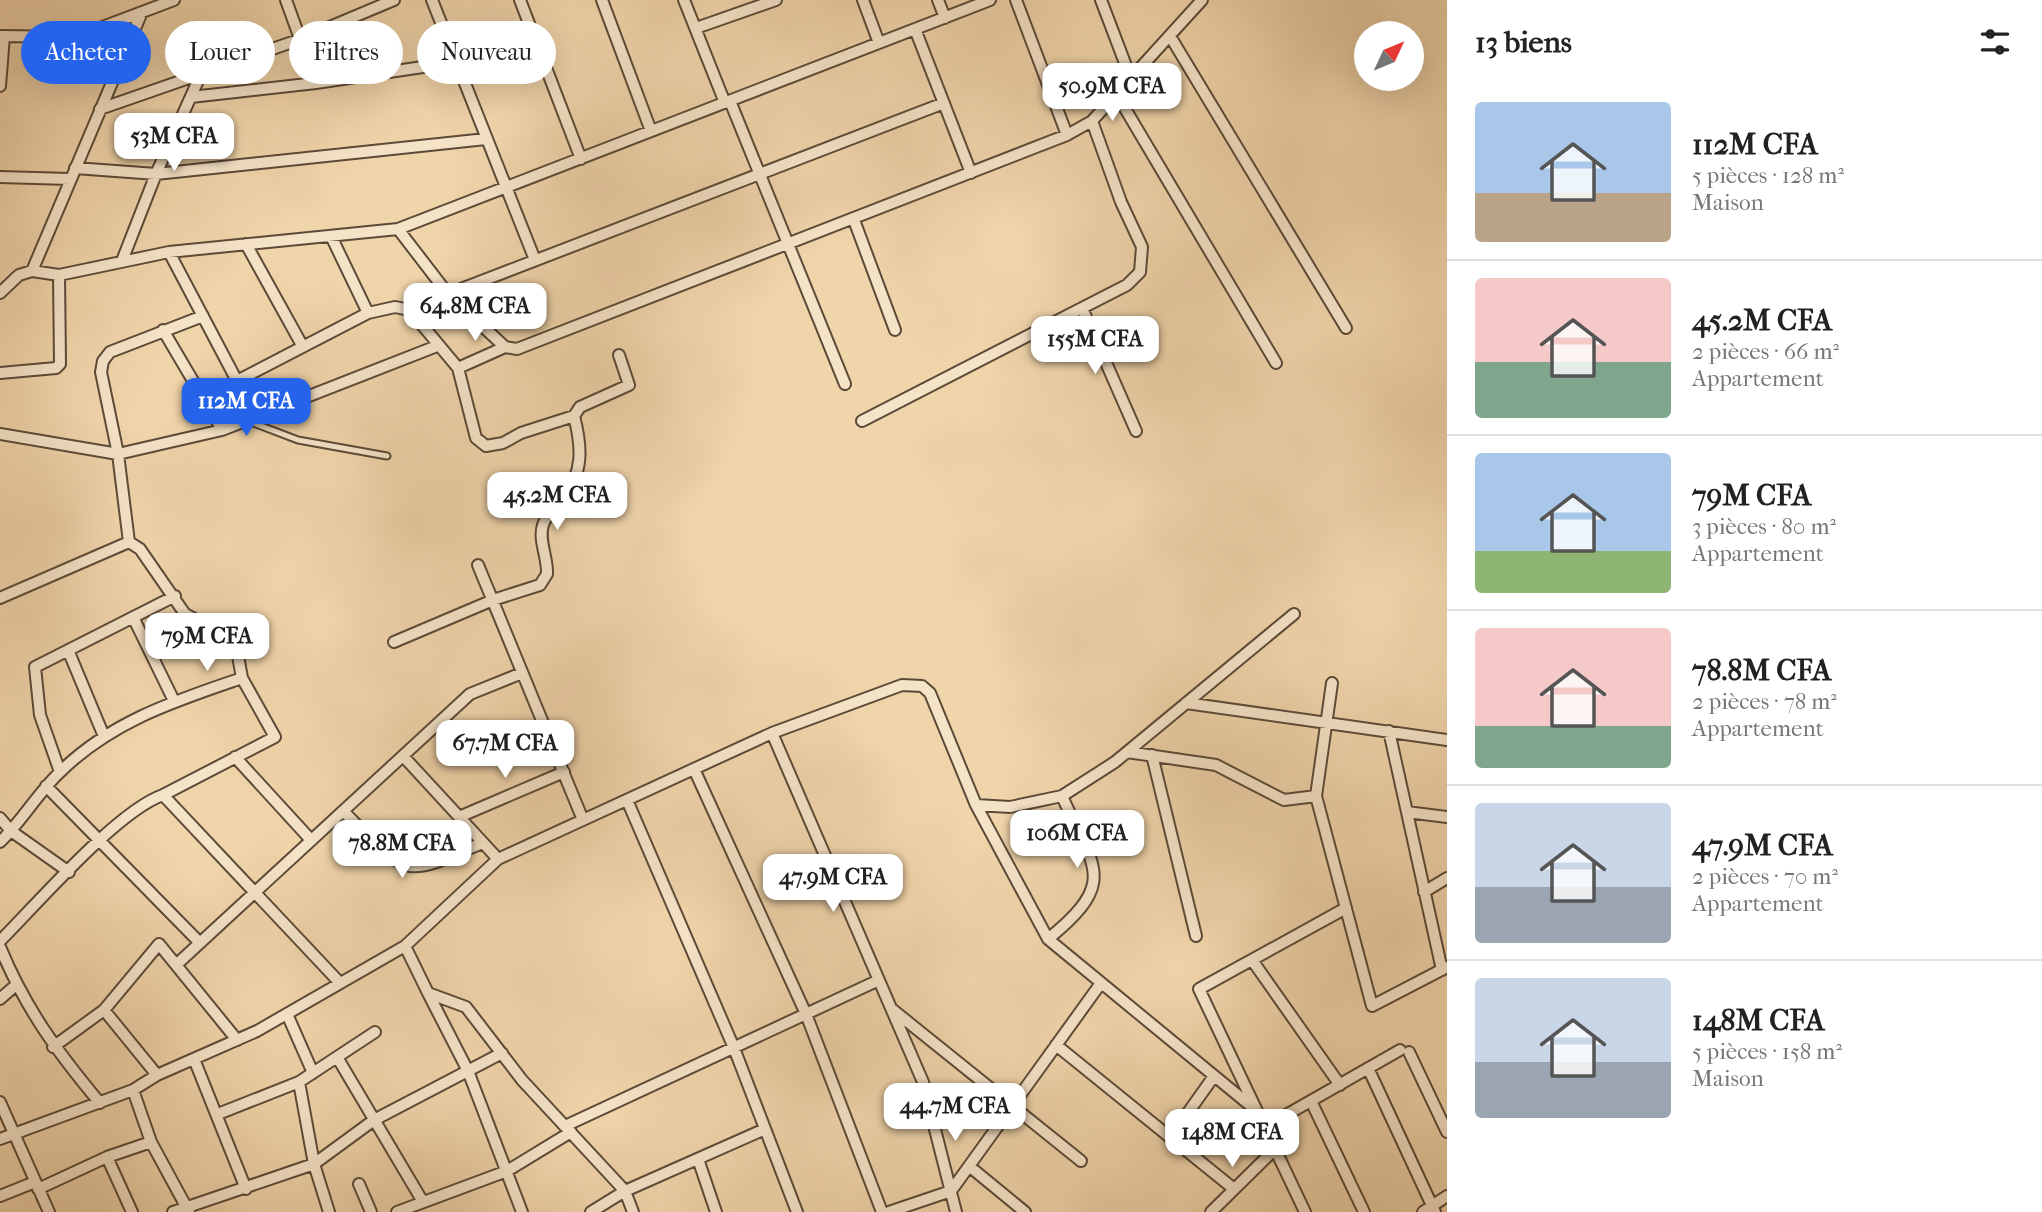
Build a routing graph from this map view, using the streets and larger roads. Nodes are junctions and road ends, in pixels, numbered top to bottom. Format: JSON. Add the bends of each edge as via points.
{"nodes":[{"id":1,"x":174,"y":0,"type":"edge"},
{"id":2,"x":286,"y":0,"type":"edge"},
{"id":3,"x":394,"y":0,"type":"edge"},
{"id":4,"x":432,"y":0,"type":"edge"},
{"id":5,"x":520,"y":0,"type":"edge"},
{"id":6,"x":603,"y":0,"type":"edge"},
{"id":7,"x":684,"y":0,"type":"edge"},
{"id":8,"x":863,"y":0,"type":"edge"},
{"id":9,"x":938,"y":0,"type":"edge"},
{"id":10,"x":990,"y":0,"type":"edge"},
{"id":11,"x":1016,"y":0,"type":"edge"},
{"id":12,"x":1101,"y":0,"type":"edge"},
{"id":13,"x":1202,"y":0,"type":"edge"},
{"id":14,"x":771,"y":1,"type":"edge"},
{"id":15,"x":142,"y":12,"type":"junction"},
{"id":16,"x":945,"y":18,"type":"junction"},
{"id":17,"x":294,"y":21,"type":"edge"},
{"id":18,"x":344,"y":21,"type":"edge"},
{"id":19,"x":440,"y":21,"type":"edge"},
{"id":20,"x":696,"y":28,"type":"junction"},
{"id":21,"x":915,"y":29,"type":"junction"},
{"id":22,"x":2,"y":36,"type":"edge"},
{"id":23,"x":1170,"y":36,"type":"junction"},
{"id":24,"x":879,"y":43,"type":"junction"},
{"id":25,"x":1131,"y":79,"type":"junction"},
{"id":26,"x":172,"y":84,"type":"edge"},
{"id":27,"x":197,"y":84,"type":"edge"},
{"id":28,"x":307,"y":84,"type":"edge"},
{"id":29,"x":465,"y":84,"type":"edge"},
{"id":30,"x":0,"y":86,"type":"edge"},
{"id":31,"x":1117,"y":95,"type":"junction"},
{"id":32,"x":191,"y":97,"type":"junction"},
{"id":33,"x":727,"y":102,"type":"junction"},
{"id":34,"x":944,"y":103,"type":"junction"},
{"id":35,"x":100,"y":109,"type":"junction"},
{"id":36,"x":1092,"y":121,"type":"junction"},
{"id":37,"x":651,"y":131,"type":"junction"},
{"id":38,"x":1067,"y":135,"type":"junction"},
{"id":39,"x":486,"y":139,"type":"junction"},
{"id":40,"x":581,"y":159,"type":"junction"},
{"id":41,"x":75,"y":168,"type":"junction"},
{"id":42,"x":759,"y":172,"type":"junction"},
{"id":43,"x":971,"y":173,"type":"junction"},
{"id":44,"x":156,"y":174,"type":"junction"},
{"id":45,"x":0,"y":177,"type":"edge"},
{"id":46,"x":70,"y":179,"type":"junction"},
{"id":47,"x":505,"y":188,"type":"junction"},
{"id":48,"x":854,"y":220,"type":"junction"},
{"id":49,"x":398,"y":229,"type":"junction"},
{"id":50,"x":331,"y":236,"type":"junction"},
{"id":51,"x":246,"y":244,"type":"junction"},
{"id":52,"x":789,"y":245,"type":"junction"},
{"id":53,"x":169,"y":252,"type":"junction"},
{"id":54,"x":535,"y":260,"type":"junction"},
{"id":55,"x":122,"y":261,"type":"junction"},
{"id":56,"x":32,"y":271,"type":"junction"},
{"id":57,"x":59,"y":275,"type":"junction"},
{"id":58,"x":0,"y":293,"type":"edge"},
{"id":59,"x":448,"y":294,"type":"junction"},
{"id":60,"x":1082,"y":308,"type":"junction"},
{"id":61,"x":368,"y":313,"type":"junction"},
{"id":62,"x":203,"y":316,"type":"junction"},
{"id":63,"x":1346,"y":328,"type":"dead end"},
{"id":64,"x":163,"y":330,"type":"junction"},
{"id":65,"x":895,"y":330,"type":"dead end"},
{"id":66,"x":437,"y":346,"type":"junction"},
{"id":67,"x":303,"y":347,"type":"junction"},
{"id":68,"x":505,"y":347,"type":"junction"},
{"id":69,"x":619,"y":355,"type":"dead end"},
{"id":70,"x":1276,"y":363,"type":"dead end"},
{"id":71,"x":458,"y":368,"type":"junction"},
{"id":72,"x":0,"y":373,"type":"edge"},
{"id":73,"x":237,"y":381,"type":"junction"},
{"id":74,"x":845,"y":384,"type":"dead end"},
{"id":75,"x":260,"y":416,"type":"junction"},
{"id":76,"x":574,"y":416,"type":"junction"},
{"id":77,"x":862,"y":421,"type":"dead end"},
{"id":78,"x":222,"y":430,"type":"junction"},
{"id":79,"x":1136,"y":431,"type":"dead end"},
{"id":80,"x":0,"y":434,"type":"edge"},
{"id":81,"x":118,"y":454,"type":"junction"},
{"id":82,"x":129,"y":542,"type":"junction"},
{"id":83,"x":478,"y":565,"type":"dead end"},
{"id":84,"x":175,"y":596,"type":"junction"},
{"id":85,"x":0,"y":598,"type":"edge"},
{"id":86,"x":493,"y":600,"type":"junction"},
{"id":87,"x":1294,"y":614,"type":"dead end"},
{"id":88,"x":133,"y":617,"type":"junction"},
{"id":89,"x":394,"y":642,"type":"dead end"},
{"id":90,"x":68,"y":650,"type":"junction"},
{"id":91,"x":522,"y":673,"type":"junction"},
{"id":92,"x":242,"y":678,"type":"junction"},
{"id":93,"x":1332,"y":683,"type":"dead end"},
{"id":94,"x":174,"y":701,"type":"junction"},
{"id":95,"x":1186,"y":703,"type":"junction"},
{"id":96,"x":1327,"y":723,"type":"junction"},
{"id":97,"x":1389,"y":732,"type":"junction"},
{"id":98,"x":772,"y":733,"type":"junction"},
{"id":99,"x":103,"y":734,"type":"junction"},
{"id":100,"x":1447,"y":740,"type":"edge"},
{"id":101,"x":1127,"y":752,"type":"junction"},
{"id":102,"x":1152,"y":755,"type":"junction"},
{"id":103,"x":403,"y":756,"type":"junction"},
{"id":104,"x":235,"y":757,"type":"junction"},
{"id":105,"x":694,"y":769,"type":"junction"},
{"id":106,"x":60,"y":772,"type":"junction"},
{"id":107,"x":564,"y":772,"type":"junction"},
{"id":108,"x":46,"y":786,"type":"junction"},
{"id":109,"x":163,"y":795,"type":"junction"},
{"id":110,"x":1062,"y":796,"type":"junction"},
{"id":111,"x":1316,"y":796,"type":"junction"},
{"id":112,"x":627,"y":800,"type":"junction"},
{"id":113,"x":976,"y":804,"type":"junction"},
{"id":114,"x":343,"y":811,"type":"junction"},
{"id":115,"x":1407,"y":811,"type":"junction"},
{"id":116,"x":459,"y":817,"type":"junction"},
{"id":117,"x":1447,"y":817,"type":"edge"},
{"id":118,"x":0,"y":818,"type":"edge"},
{"id":119,"x":583,"y":820,"type":"junction"},
{"id":120,"x":11,"y":831,"type":"junction"},
{"id":121,"x":311,"y":840,"type":"junction"},
{"id":122,"x":99,"y":841,"type":"junction"},
{"id":123,"x":0,"y":842,"type":"edge"},
{"id":124,"x":483,"y":843,"type":"junction"},
{"id":125,"x":498,"y":859,"type":"junction"},
{"id":126,"x":69,"y":872,"type":"junction"},
{"id":127,"x":1447,"y":878,"type":"edge"},
{"id":128,"x":254,"y":892,"type":"junction"},
{"id":129,"x":1424,"y":892,"type":"junction"},
{"id":130,"x":1346,"y":908,"type":"junction"},
{"id":131,"x":1196,"y":936,"type":"dead end"},
{"id":132,"x":1048,"y":939,"type":"junction"},
{"id":133,"x":0,"y":941,"type":"edge"},
{"id":134,"x":200,"y":943,"type":"junction"},
{"id":135,"x":405,"y":946,"type":"junction"},
{"id":136,"x":0,"y":947,"type":"edge"},
{"id":137,"x":1252,"y":960,"type":"junction"},
{"id":138,"x":176,"y":965,"type":"junction"},
{"id":139,"x":1444,"y":969,"type":"edge"},
{"id":140,"x":879,"y":980,"type":"junction"},
{"id":141,"x":340,"y":983,"type":"junction"},
{"id":142,"x":1101,"y":983,"type":"junction"},
{"id":143,"x":16,"y":985,"type":"junction"},
{"id":144,"x":428,"y":993,"type":"junction"},
{"id":145,"x":0,"y":999,"type":"edge"},
{"id":146,"x":891,"y":1008,"type":"junction"},
{"id":147,"x":104,"y":1010,"type":"junction"},
{"id":148,"x":286,"y":1014,"type":"junction"},
{"id":149,"x":806,"y":1014,"type":"junction"},
{"id":150,"x":375,"y":1032,"type":"dead end"},
{"id":151,"x":237,"y":1040,"type":"junction"},
{"id":152,"x":1056,"y":1045,"type":"junction"},
{"id":153,"x":53,"y":1047,"type":"junction"},
{"id":154,"x":734,"y":1048,"type":"junction"},
{"id":155,"x":502,"y":1053,"type":"junction"},
{"id":156,"x":337,"y":1057,"type":"junction"},
{"id":157,"x":194,"y":1059,"type":"junction"},
{"id":158,"x":1368,"y":1068,"type":"junction"},
{"id":159,"x":468,"y":1071,"type":"junction"},
{"id":160,"x":313,"y":1073,"type":"junction"},
{"id":161,"x":157,"y":1075,"type":"junction"},
{"id":162,"x":1214,"y":1076,"type":"junction"},
{"id":163,"x":299,"y":1082,"type":"junction"},
{"id":164,"x":1340,"y":1085,"type":"junction"},
{"id":165,"x":133,"y":1090,"type":"junction"},
{"id":166,"x":1311,"y":1101,"type":"junction"},
{"id":167,"x":0,"y":1102,"type":"edge"},
{"id":168,"x":100,"y":1103,"type":"junction"},
{"id":169,"x":1012,"y":1106,"type":"junction"},
{"id":170,"x":1257,"y":1111,"type":"junction"},
{"id":171,"x":218,"y":1114,"type":"junction"},
{"id":172,"x":374,"y":1120,"type":"junction"},
{"id":173,"x":1265,"y":1127,"type":"junction"},
{"id":174,"x":568,"y":1129,"type":"junction"},
{"id":175,"x":765,"y":1129,"type":"junction"},
{"id":176,"x":1447,"y":1132,"type":"edge"},
{"id":177,"x":14,"y":1133,"type":"junction"},
{"id":178,"x":1170,"y":1138,"type":"junction"},
{"id":179,"x":0,"y":1139,"type":"edge"},
{"id":180,"x":151,"y":1142,"type":"junction"},
{"id":181,"x":1275,"y":1149,"type":"junction"},
{"id":182,"x":107,"y":1157,"type":"junction"},
{"id":183,"x":698,"y":1159,"type":"junction"},
{"id":184,"x":1082,"y":1161,"type":"dead end"},
{"id":185,"x":314,"y":1164,"type":"junction"},
{"id":186,"x":969,"y":1166,"type":"junction"},
{"id":187,"x":507,"y":1171,"type":"junction"},
{"id":188,"x":359,"y":1184,"type":"dead end"},
{"id":189,"x":36,"y":1185,"type":"junction"},
{"id":190,"x":246,"y":1189,"type":"junction"},
{"id":191,"x":1234,"y":1189,"type":"junction"},
{"id":192,"x":625,"y":1191,"type":"junction"},
{"id":193,"x":951,"y":1191,"type":"junction"},
{"id":194,"x":0,"y":1196,"type":"edge"},
{"id":195,"x":1447,"y":1196,"type":"edge"},
{"id":196,"x":423,"y":1202,"type":"junction"},
{"id":197,"x":187,"y":1210,"type":"edge"},
{"id":198,"x":1430,"y":1210,"type":"edge"},
{"id":199,"x":49,"y":1212,"type":"edge"},
{"id":200,"x":132,"y":1212,"type":"edge"},
{"id":201,"x":173,"y":1212,"type":"edge"},
{"id":202,"x":329,"y":1212,"type":"edge"},
{"id":203,"x":372,"y":1212,"type":"edge"},
{"id":204,"x":397,"y":1212,"type":"edge"},
{"id":205,"x":522,"y":1212,"type":"edge"},
{"id":206,"x":591,"y":1212,"type":"edge"},
{"id":207,"x":633,"y":1212,"type":"edge"},
{"id":208,"x":716,"y":1212,"type":"edge"},
{"id":209,"x":797,"y":1212,"type":"edge"},
{"id":210,"x":882,"y":1212,"type":"edge"},
{"id":211,"x":890,"y":1212,"type":"edge"},
{"id":212,"x":956,"y":1212,"type":"edge"},
{"id":213,"x":1025,"y":1212,"type":"edge"},
{"id":214,"x":1211,"y":1212,"type":"edge"},
{"id":215,"x":1305,"y":1212,"type":"edge"},
{"id":216,"x":1364,"y":1212,"type":"edge"}],
"edges":[{"from":1,"to":15,"type":"street"},
{"from":2,"to":17,"type":"street"},
{"from":3,"to":18,"type":"street"},
{"from":4,"to":19,"type":"street"},
{"from":5,"to":40,"type":"street"},
{"from":6,"to":37,"type":"street"},
{"from":7,"to":20,"type":"street"},
{"from":8,"to":24,"type":"street"},
{"from":9,"to":16,"type":"street"},
{"from":10,"to":16,"type":"street"},
{"from":11,"to":38,"type":"street"},
{"from":12,"to":25,"type":"street"},
{"from":13,"to":23,"type":"street"},
{"from":14,"to":20,"type":"street"},
{"from":15,"to":22,"type":"street","via":[[76,37]]},
{"from":15,"to":35,"type":"street"},
{"from":16,"to":21,"type":"street"},
{"from":20,"to":33,"type":"street"},
{"from":21,"to":24,"type":"street"},
{"from":21,"to":34,"type":"street"},
{"from":22,"to":30,"type":"street"},
{"from":23,"to":25,"type":"street"},
{"from":23,"to":63,"type":"street"},
{"from":24,"to":33,"type":"street"},
{"from":25,"to":31,"type":"street"},
{"from":26,"to":35,"type":"street"},
{"from":27,"to":32,"type":"street"},
{"from":28,"to":32,"type":"street"},
{"from":29,"to":39,"type":"street"},
{"from":31,"to":36,"type":"street"},
{"from":31,"to":70,"type":"street"},
{"from":32,"to":44,"type":"street"},
{"from":33,"to":37,"type":"street"},
{"from":33,"to":42,"type":"street"},
{"from":34,"to":42,"type":"street"},
{"from":34,"to":43,"type":"street"},
{"from":35,"to":41,"type":"street"},
{"from":36,"to":38,"type":"street"},
{"from":36,"to":60,"type":"street","via":[[1142,247],[1143,263],[1127,285]]},
{"from":37,"to":40,"type":"street"},
{"from":38,"to":43,"type":"street"},
{"from":39,"to":44,"type":"street"},
{"from":39,"to":47,"type":"street"},
{"from":40,"to":47,"type":"street"},
{"from":41,"to":44,"type":"street"},
{"from":41,"to":46,"type":"street"},
{"from":42,"to":52,"type":"street"},
{"from":42,"to":54,"type":"street"},
{"from":43,"to":48,"type":"street"},
{"from":44,"to":55,"type":"street"},
{"from":45,"to":46,"type":"street"},
{"from":46,"to":56,"type":"street"},
{"from":47,"to":49,"type":"street"},
{"from":47,"to":54,"type":"street"},
{"from":48,"to":52,"type":"street"},
{"from":48,"to":65,"type":"street"},
{"from":49,"to":50,"type":"street"},
{"from":49,"to":59,"type":"street"},
{"from":50,"to":51,"type":"street"},
{"from":50,"to":61,"type":"street"},
{"from":51,"to":53,"type":"street"},
{"from":51,"to":67,"type":"street"},
{"from":52,"to":68,"type":"street","via":[[517,349]]},
{"from":52,"to":74,"type":"street"},
{"from":53,"to":55,"type":"street"},
{"from":53,"to":62,"type":"street"},
{"from":54,"to":59,"type":"street"},
{"from":55,"to":57,"type":"street"},
{"from":56,"to":57,"type":"street"},
{"from":56,"to":58,"type":"street","via":[[19,275]]},
{"from":57,"to":72,"type":"street","via":[[60,364]]},
{"from":59,"to":68,"type":"street"},
{"from":60,"to":77,"type":"street"},
{"from":60,"to":79,"type":"street"},
{"from":61,"to":66,"type":"street","via":[[405,309]]},
{"from":61,"to":67,"type":"street"},
{"from":62,"to":64,"type":"street"},
{"from":62,"to":73,"type":"street"},
{"from":64,"to":78,"type":"street"},
{"from":64,"to":81,"type":"street","via":[[110,352],[103,361],[101,372]]},
{"from":66,"to":71,"type":"street"},
{"from":66,"to":75,"type":"street"},
{"from":67,"to":73,"type":"street"},
{"from":68,"to":71,"type":"street"},
{"from":69,"to":76,"type":"street","via":[[629,385],[580,407]]},
{"from":71,"to":76,"type":"street","via":[[476,438],[486,446]]},
{"from":73,"to":75,"type":"street"},
{"from":75,"to":78,"type":"street"},
{"from":76,"to":86,"type":"street","via":[[582,446],[579,472],[544,521],[541,533],[547,574],[540,585]]},
{"from":78,"to":81,"type":"street"},
{"from":80,"to":81,"type":"street"},
{"from":81,"to":82,"type":"street"},
{"from":82,"to":84,"type":"street","via":[[140,549]]},
{"from":82,"to":85,"type":"street"},
{"from":83,"to":86,"type":"street"},
{"from":84,"to":88,"type":"street"},
{"from":84,"to":92,"type":"street","via":[[185,614],[216,631],[237,656]]},
{"from":86,"to":89,"type":"street"},
{"from":86,"to":91,"type":"street"},
{"from":87,"to":95,"type":"street"},
{"from":88,"to":90,"type":"street"},
{"from":88,"to":94,"type":"street"},
{"from":90,"to":99,"type":"street"},
{"from":90,"to":106,"type":"street","via":[[35,667],[40,715]]},
{"from":91,"to":103,"type":"street","via":[[470,694]]},
{"from":91,"to":107,"type":"street"},
{"from":92,"to":94,"type":"street"},
{"from":92,"to":104,"type":"street","via":[[275,737]]},
{"from":93,"to":96,"type":"street"},
{"from":94,"to":99,"type":"street"},
{"from":95,"to":96,"type":"street"},
{"from":95,"to":101,"type":"street"},
{"from":96,"to":97,"type":"street"},
{"from":96,"to":111,"type":"street"},
{"from":97,"to":100,"type":"street"},
{"from":97,"to":115,"type":"street"},
{"from":98,"to":105,"type":"street"},
{"from":98,"to":113,"type":"street","via":[[902,685],[922,686],[940,713]]},
{"from":98,"to":140,"type":"street"},
{"from":99,"to":106,"type":"street"},
{"from":101,"to":102,"type":"street"},
{"from":101,"to":110,"type":"street"},
{"from":102,"to":111,"type":"street","via":[[1216,765],[1283,800]]},
{"from":102,"to":131,"type":"street"},
{"from":103,"to":114,"type":"street"},
{"from":103,"to":116,"type":"street"},
{"from":104,"to":109,"type":"street"},
{"from":104,"to":121,"type":"street"},
{"from":105,"to":112,"type":"street"},
{"from":105,"to":149,"type":"street"},
{"from":106,"to":108,"type":"street"},
{"from":107,"to":116,"type":"street"},
{"from":107,"to":119,"type":"street"},
{"from":108,"to":120,"type":"street"},
{"from":108,"to":122,"type":"street"},
{"from":109,"to":122,"type":"street","via":[[149,800]]},
{"from":109,"to":128,"type":"street"},
{"from":110,"to":113,"type":"street","via":[[1010,807]]},
{"from":110,"to":132,"type":"street","via":[[1096,872],[1094,888],[1080,913]]},
{"from":111,"to":130,"type":"street"},
{"from":112,"to":119,"type":"street"},
{"from":112,"to":154,"type":"street"},
{"from":113,"to":132,"type":"street"},
{"from":114,"to":121,"type":"street"},
{"from":114,"to":124,"type":"street","via":[[394,860],[409,866]]},
{"from":115,"to":117,"type":"street"},
{"from":115,"to":129,"type":"street"},
{"from":116,"to":124,"type":"street"},
{"from":118,"to":120,"type":"street"},
{"from":119,"to":125,"type":"street"},
{"from":120,"to":123,"type":"street"},
{"from":120,"to":126,"type":"street"},
{"from":121,"to":128,"type":"street"},
{"from":122,"to":126,"type":"street"},
{"from":122,"to":134,"type":"street"},
{"from":124,"to":125,"type":"street"},
{"from":125,"to":135,"type":"street"},
{"from":126,"to":133,"type":"street"},
{"from":127,"to":129,"type":"street"},
{"from":128,"to":134,"type":"street"},
{"from":128,"to":141,"type":"street"},
{"from":129,"to":139,"type":"street"},
{"from":130,"to":137,"type":"street"},
{"from":130,"to":139,"type":"street","via":[[1372,1006]]},
{"from":132,"to":142,"type":"street"},
{"from":134,"to":138,"type":"street"},
{"from":135,"to":141,"type":"street"},
{"from":135,"to":144,"type":"street"},
{"from":136,"to":143,"type":"street"},
{"from":137,"to":164,"type":"street"},
{"from":137,"to":170,"type":"street","via":[[1199,989]]},
{"from":138,"to":147,"type":"street","via":[[159,944]]},
{"from":138,"to":151,"type":"street"},
{"from":140,"to":146,"type":"street"},
{"from":140,"to":149,"type":"street"},
{"from":141,"to":148,"type":"street"},
{"from":142,"to":152,"type":"street"},
{"from":142,"to":162,"type":"street"},
{"from":143,"to":145,"type":"street"},
{"from":143,"to":153,"type":"street"},
{"from":144,"to":155,"type":"street","via":[[466,1007]]},
{"from":144,"to":159,"type":"street"},
{"from":146,"to":169,"type":"street"},
{"from":146,"to":193,"type":"street","via":[[923,1082]]},
{"from":147,"to":153,"type":"street"},
{"from":147,"to":161,"type":"street"},
{"from":148,"to":151,"type":"street"},
{"from":148,"to":160,"type":"street"},
{"from":149,"to":154,"type":"street"},
{"from":149,"to":210,"type":"street"},
{"from":150,"to":156,"type":"street"},
{"from":151,"to":157,"type":"street"},
{"from":152,"to":169,"type":"street"},
{"from":152,"to":178,"type":"street"},
{"from":153,"to":168,"type":"street"},
{"from":154,"to":174,"type":"street"},
{"from":154,"to":175,"type":"street"},
{"from":155,"to":159,"type":"street"},
{"from":155,"to":174,"type":"street"},
{"from":156,"to":160,"type":"street"},
{"from":156,"to":172,"type":"street"},
{"from":157,"to":161,"type":"street"},
{"from":157,"to":171,"type":"street"},
{"from":158,"to":164,"type":"street"},
{"from":158,"to":176,"type":"street","via":[[1405,1051]]},
{"from":158,"to":198,"type":"street"},
{"from":159,"to":172,"type":"street"},
{"from":159,"to":187,"type":"street"},
{"from":160,"to":163,"type":"street"},
{"from":161,"to":165,"type":"street"},
{"from":162,"to":170,"type":"street"},
{"from":162,"to":178,"type":"street"},
{"from":163,"to":171,"type":"street"},
{"from":163,"to":185,"type":"street"},
{"from":164,"to":166,"type":"street"},
{"from":165,"to":168,"type":"street"},
{"from":165,"to":180,"type":"street"},
{"from":166,"to":173,"type":"street"},
{"from":166,"to":216,"type":"street"},
{"from":167,"to":177,"type":"street"},
{"from":168,"to":177,"type":"street"},
{"from":169,"to":184,"type":"street"},
{"from":169,"to":186,"type":"street"},
{"from":170,"to":173,"type":"street"},
{"from":171,"to":190,"type":"street"},
{"from":172,"to":185,"type":"street"},
{"from":172,"to":196,"type":"street"},
{"from":173,"to":181,"type":"street"},
{"from":174,"to":187,"type":"street"},
{"from":174,"to":192,"type":"street"},
{"from":175,"to":183,"type":"street"},
{"from":175,"to":209,"type":"street"},
{"from":177,"to":179,"type":"street"},
{"from":177,"to":189,"type":"street"},
{"from":178,"to":191,"type":"street"},
{"from":180,"to":182,"type":"street"},
{"from":180,"to":197,"type":"street"},
{"from":181,"to":191,"type":"street"},
{"from":181,"to":215,"type":"street"},
{"from":182,"to":189,"type":"street"},
{"from":182,"to":200,"type":"street"},
{"from":183,"to":192,"type":"street"},
{"from":183,"to":208,"type":"street"},
{"from":185,"to":190,"type":"street"},
{"from":185,"to":202,"type":"street"},
{"from":186,"to":193,"type":"street"},
{"from":186,"to":213,"type":"street"},
{"from":187,"to":196,"type":"street"},
{"from":187,"to":205,"type":"street"},
{"from":188,"to":203,"type":"street"},
{"from":189,"to":194,"type":"street"},
{"from":189,"to":199,"type":"street"},
{"from":190,"to":197,"type":"street"},
{"from":191,"to":214,"type":"street"},
{"from":192,"to":206,"type":"street"},
{"from":192,"to":207,"type":"street"},
{"from":193,"to":211,"type":"street"},
{"from":193,"to":212,"type":"street"},
{"from":195,"to":198,"type":"street"},
{"from":196,"to":204,"type":"street"},
{"from":197,"to":201,"type":"street"}]}
